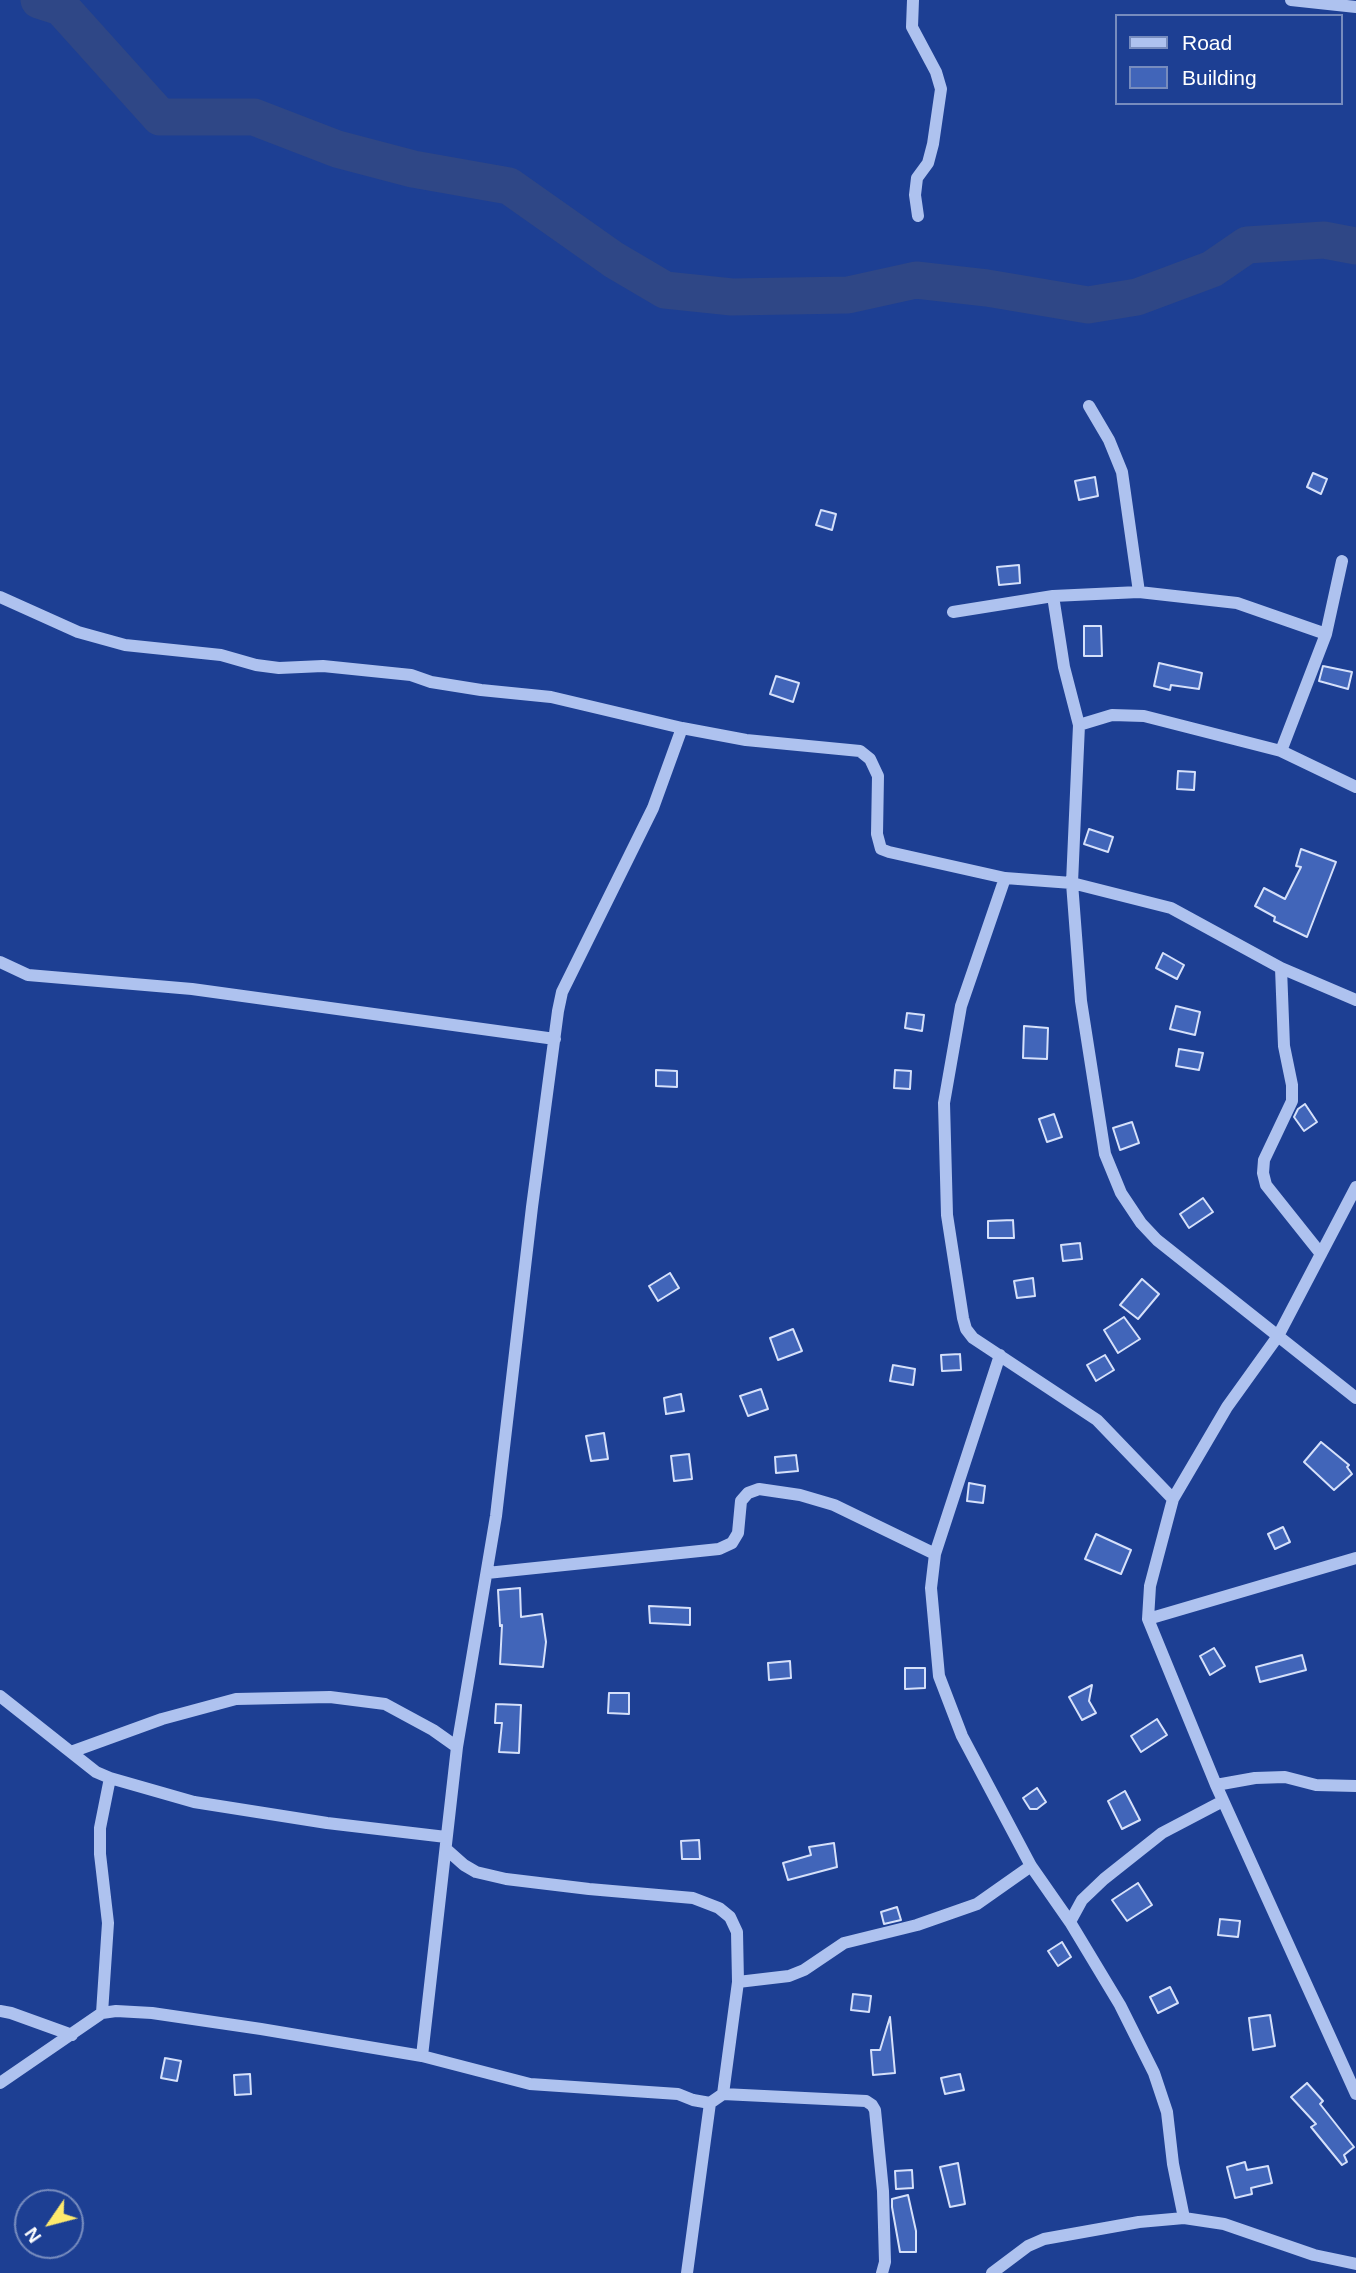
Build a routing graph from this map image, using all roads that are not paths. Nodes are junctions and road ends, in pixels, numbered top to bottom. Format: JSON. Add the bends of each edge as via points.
{"nodes":[{"id":1,"x":913,"y":0,"type":"edge"},
{"id":2,"x":1291,"y":0,"type":"edge"},
{"id":3,"x":1356,"y":7,"type":"edge"},
{"id":4,"x":918,"y":216,"type":"dead end"},
{"id":5,"x":1089,"y":406,"type":"dead end"},
{"id":6,"x":1342,"y":561,"type":"dead end"},
{"id":7,"x":1139,"y":592,"type":"junction"},
{"id":8,"x":1053,"y":596,"type":"junction"},
{"id":9,"x":0,"y":597,"type":"edge"},
{"id":10,"x":953,"y":612,"type":"dead end"},
{"id":11,"x":1326,"y":634,"type":"junction"},
{"id":12,"x":1079,"y":725,"type":"junction"},
{"id":13,"x":682,"y":727,"type":"junction"},
{"id":14,"x":1281,"y":751,"type":"junction"},
{"id":15,"x":1356,"y":786,"type":"edge"},
{"id":16,"x":1005,"y":878,"type":"junction"},
{"id":17,"x":1072,"y":883,"type":"junction"},
{"id":18,"x":0,"y":962,"type":"edge"},
{"id":19,"x":1280,"y":968,"type":"junction"},
{"id":20,"x":1356,"y":1000,"type":"edge"},
{"id":21,"x":555,"y":1039,"type":"junction"},
{"id":22,"x":1356,"y":1187,"type":"edge"},
{"id":23,"x":1321,"y":1254,"type":"junction"},
{"id":24,"x":1278,"y":1336,"type":"junction"},
{"id":25,"x":1000,"y":1355,"type":"junction"},
{"id":26,"x":1356,"y":1398,"type":"edge"},
{"id":27,"x":1173,"y":1499,"type":"junction"},
{"id":28,"x":935,"y":1554,"type":"junction"},
{"id":29,"x":1356,"y":1558,"type":"edge"},
{"id":30,"x":487,"y":1573,"type":"junction"},
{"id":31,"x":1147,"y":1619,"type":"junction"},
{"id":32,"x":0,"y":1696,"type":"edge"},
{"id":33,"x":457,"y":1747,"type":"junction"},
{"id":34,"x":71,"y":1752,"type":"junction"},
{"id":35,"x":110,"y":1778,"type":"junction"},
{"id":36,"x":1216,"y":1785,"type":"junction"},
{"id":37,"x":1356,"y":1786,"type":"edge"},
{"id":38,"x":1223,"y":1801,"type":"junction"},
{"id":39,"x":446,"y":1843,"type":"junction"},
{"id":40,"x":1031,"y":1866,"type":"junction"},
{"id":41,"x":1070,"y":1922,"type":"junction"},
{"id":42,"x":738,"y":1982,"type":"junction"},
{"id":43,"x":0,"y":2011,"type":"edge"},
{"id":44,"x":102,"y":2013,"type":"junction"},
{"id":45,"x":72,"y":2035,"type":"junction"},
{"id":46,"x":422,"y":2056,"type":"junction"},
{"id":47,"x":0,"y":2083,"type":"edge"},
{"id":48,"x":723,"y":2094,"type":"junction"},
{"id":49,"x":1356,"y":2094,"type":"edge"},
{"id":50,"x":710,"y":2103,"type":"junction"},
{"id":51,"x":1184,"y":2218,"type":"junction"},
{"id":52,"x":1356,"y":2264,"type":"edge"},
{"id":53,"x":687,"y":2273,"type":"edge"},
{"id":54,"x":882,"y":2273,"type":"edge"},
{"id":55,"x":992,"y":2273,"type":"edge"}],
"edges":[{"from":1,"to":4,"type":"street","via":[[912,27],[941,89],[928,163],[916,178]]},
{"from":2,"to":3,"type":"street"},
{"from":5,"to":7,"type":"street","via":[[1122,472]]},
{"from":6,"to":11,"type":"street"},
{"from":7,"to":8,"type":"street"},
{"from":7,"to":11,"type":"street","via":[[1237,603]]},
{"from":8,"to":10,"type":"street"},
{"from":8,"to":12,"type":"street"},
{"from":9,"to":13,"type":"street","via":[[78,632],[125,645],[221,655],[279,668],[323,666],[411,675],[481,690],[551,697]]},
{"from":11,"to":14,"type":"street"},
{"from":12,"to":14,"type":"street","via":[[1112,716],[1144,716]]},
{"from":12,"to":17,"type":"street"},
{"from":13,"to":16,"type":"street","via":[[746,740],[860,751],[878,776],[881,849]]},
{"from":13,"to":21,"type":"street","via":[[653,808],[562,992]]},
{"from":14,"to":15,"type":"street"},
{"from":16,"to":17,"type":"street"},
{"from":16,"to":25,"type":"street","via":[[961,1006],[944,1103],[947,1215],[962,1318],[973,1338]]},
{"from":17,"to":19,"type":"street","via":[[1171,908]]},
{"from":17,"to":24,"type":"street","via":[[1082,1000],[1103,1142],[1121,1193],[1157,1241]]},
{"from":18,"to":21,"type":"street","via":[[28,975],[192,989]]},
{"from":19,"to":20,"type":"street"},
{"from":19,"to":23,"type":"street","via":[[1292,1101],[1262,1173],[1266,1185]]},
{"from":21,"to":30,"type":"street"},
{"from":22,"to":23,"type":"street"},
{"from":23,"to":24,"type":"street"},
{"from":24,"to":26,"type":"street"},
{"from":24,"to":27,"type":"street","via":[[1227,1407]]},
{"from":25,"to":27,"type":"street","via":[[1097,1420]]},
{"from":25,"to":28,"type":"street"},
{"from":27,"to":31,"type":"street","via":[[1150,1586]]},
{"from":28,"to":30,"type":"street","via":[[834,1505],[759,1489],[741,1501],[738,1534],[719,1549]]},
{"from":28,"to":40,"type":"street","via":[[931,1588],[939,1676],[962,1736]]},
{"from":29,"to":31,"type":"street"},
{"from":30,"to":33,"type":"street"},
{"from":31,"to":36,"type":"street"},
{"from":32,"to":34,"type":"street"},
{"from":33,"to":34,"type":"street","via":[[385,1704],[330,1697],[236,1699],[162,1719]]},
{"from":33,"to":39,"type":"street"},
{"from":34,"to":35,"type":"street"},
{"from":35,"to":39,"type":"street","via":[[194,1802]]},
{"from":35,"to":44,"type":"street","via":[[100,1828],[108,1923]]},
{"from":36,"to":37,"type":"street","via":[[1285,1777]]},
{"from":36,"to":38,"type":"street"},
{"from":38,"to":41,"type":"street","via":[[1162,1833],[1082,1900]]},
{"from":38,"to":49,"type":"street"},
{"from":39,"to":42,"type":"street","via":[[476,1872],[693,1898],[719,1908],[737,1932]]},
{"from":39,"to":46,"type":"street"},
{"from":40,"to":41,"type":"street"},
{"from":40,"to":42,"type":"street","via":[[977,1904],[844,1943],[789,1976]]},
{"from":41,"to":51,"type":"street","via":[[1121,2005],[1154,2073],[1167,2112]]},
{"from":42,"to":48,"type":"street"},
{"from":43,"to":45,"type":"street"},
{"from":44,"to":45,"type":"street"},
{"from":44,"to":46,"type":"street","via":[[152,2013]]},
{"from":45,"to":47,"type":"street"},
{"from":46,"to":50,"type":"street","via":[[530,2084],[678,2094]]},
{"from":48,"to":50,"type":"street"},
{"from":48,"to":54,"type":"street","via":[[866,2101],[872,2105],[883,2191]]},
{"from":50,"to":53,"type":"street"},
{"from":51,"to":52,"type":"street","via":[[1224,2224],[1314,2255]]},
{"from":51,"to":55,"type":"street","via":[[1044,2239]]}]}
